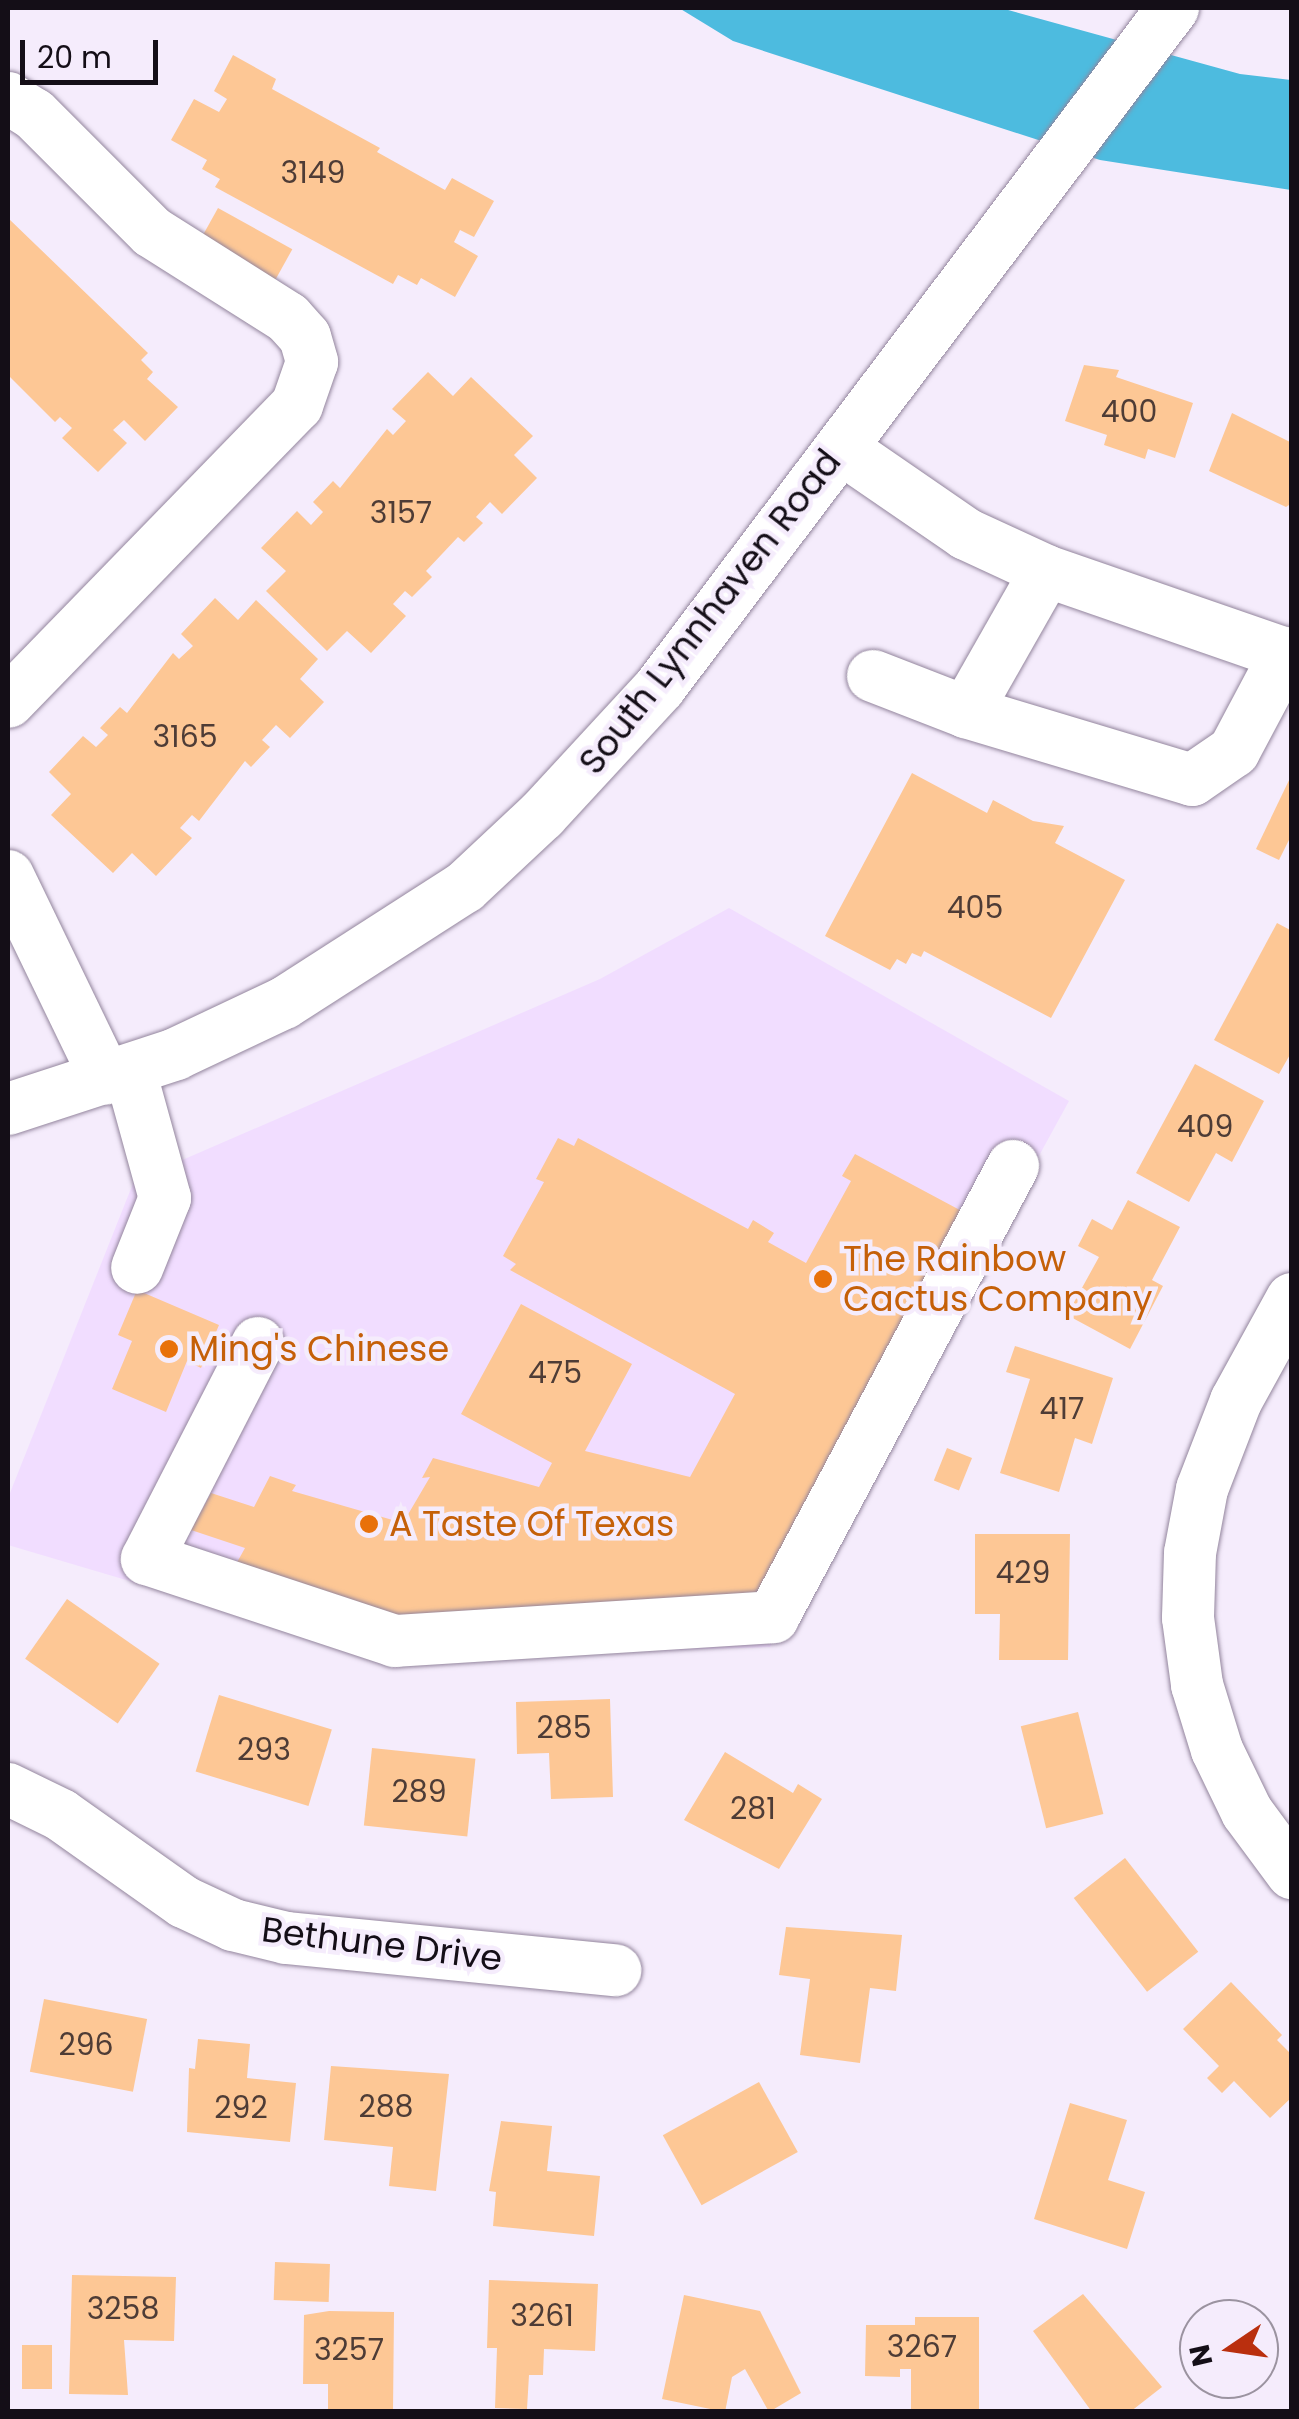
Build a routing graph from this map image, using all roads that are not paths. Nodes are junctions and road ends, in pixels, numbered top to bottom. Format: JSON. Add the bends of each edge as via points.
{"nodes":[{"id":1,"x":1170,"y":11,"type":"edge"},
{"id":2,"x":8,"y":98,"type":"edge"},
{"id":3,"x":841,"y":448,"type":"junction"},
{"id":4,"x":1046,"y":571,"type":"junction"},
{"id":5,"x":1289,"y":654,"type":"edge"},
{"id":6,"x":873,"y":676,"type":"dead end"},
{"id":7,"x":8,"y":702,"type":"edge"},
{"id":8,"x":966,"y":712,"type":"junction"},
{"id":9,"x":8,"y":876,"type":"edge"},
{"id":10,"x":118,"y":1075,"type":"junction"},
{"id":11,"x":8,"y":1110,"type":"edge"},
{"id":12,"x":1013,"y":1166,"type":"dead end"},
{"id":13,"x":137,"y":1268,"type":"dead end"},
{"id":14,"x":1292,"y":1299,"type":"edge"},
{"id":15,"x":258,"y":1342,"type":"dead end"},
{"id":16,"x":8,"y":1790,"type":"edge"},
{"id":17,"x":1292,"y":1873,"type":"edge"},
{"id":18,"x":615,"y":1970,"type":"dead end"}],
"edges":[{"from":1,"to":3,"type":"street","name":"South Lynnhaven Road"},
{"from":2,"to":7,"type":"street","via":[[34,114],[152,232],[288,318],[305,337],[312,362],[297,404]]},
{"from":3,"to":4,"type":"street","via":[[966,534]]},
{"from":3,"to":10,"type":"street","name":"South Lynnhaven Road","via":[[660,688],[567,791],[465,887],[284,1003]]},
{"from":4,"to":5,"type":"street"},
{"from":4,"to":8,"type":"street"},
{"from":5,"to":8,"type":"street","via":[[1234,750],[1192,780]]},
{"from":6,"to":8,"type":"street"},
{"from":9,"to":10,"type":"street"},
{"from":10,"to":11,"type":"street","name":"South Lynnhaven Road"},
{"from":10,"to":13,"type":"street","via":[[165,1198]]},
{"from":12,"to":15,"type":"street","via":[[772,1617],[395,1641],[146,1560]]},
{"from":14,"to":17,"type":"street","via":[[1236,1400],[1202,1489],[1190,1553],[1188,1618],[1197,1686],[1216,1750],[1246,1812]]},
{"from":16,"to":18,"type":"street","name":"Bethune Drive","via":[[62,1815],[184,1902],[233,1925],[286,1938]]}]}
